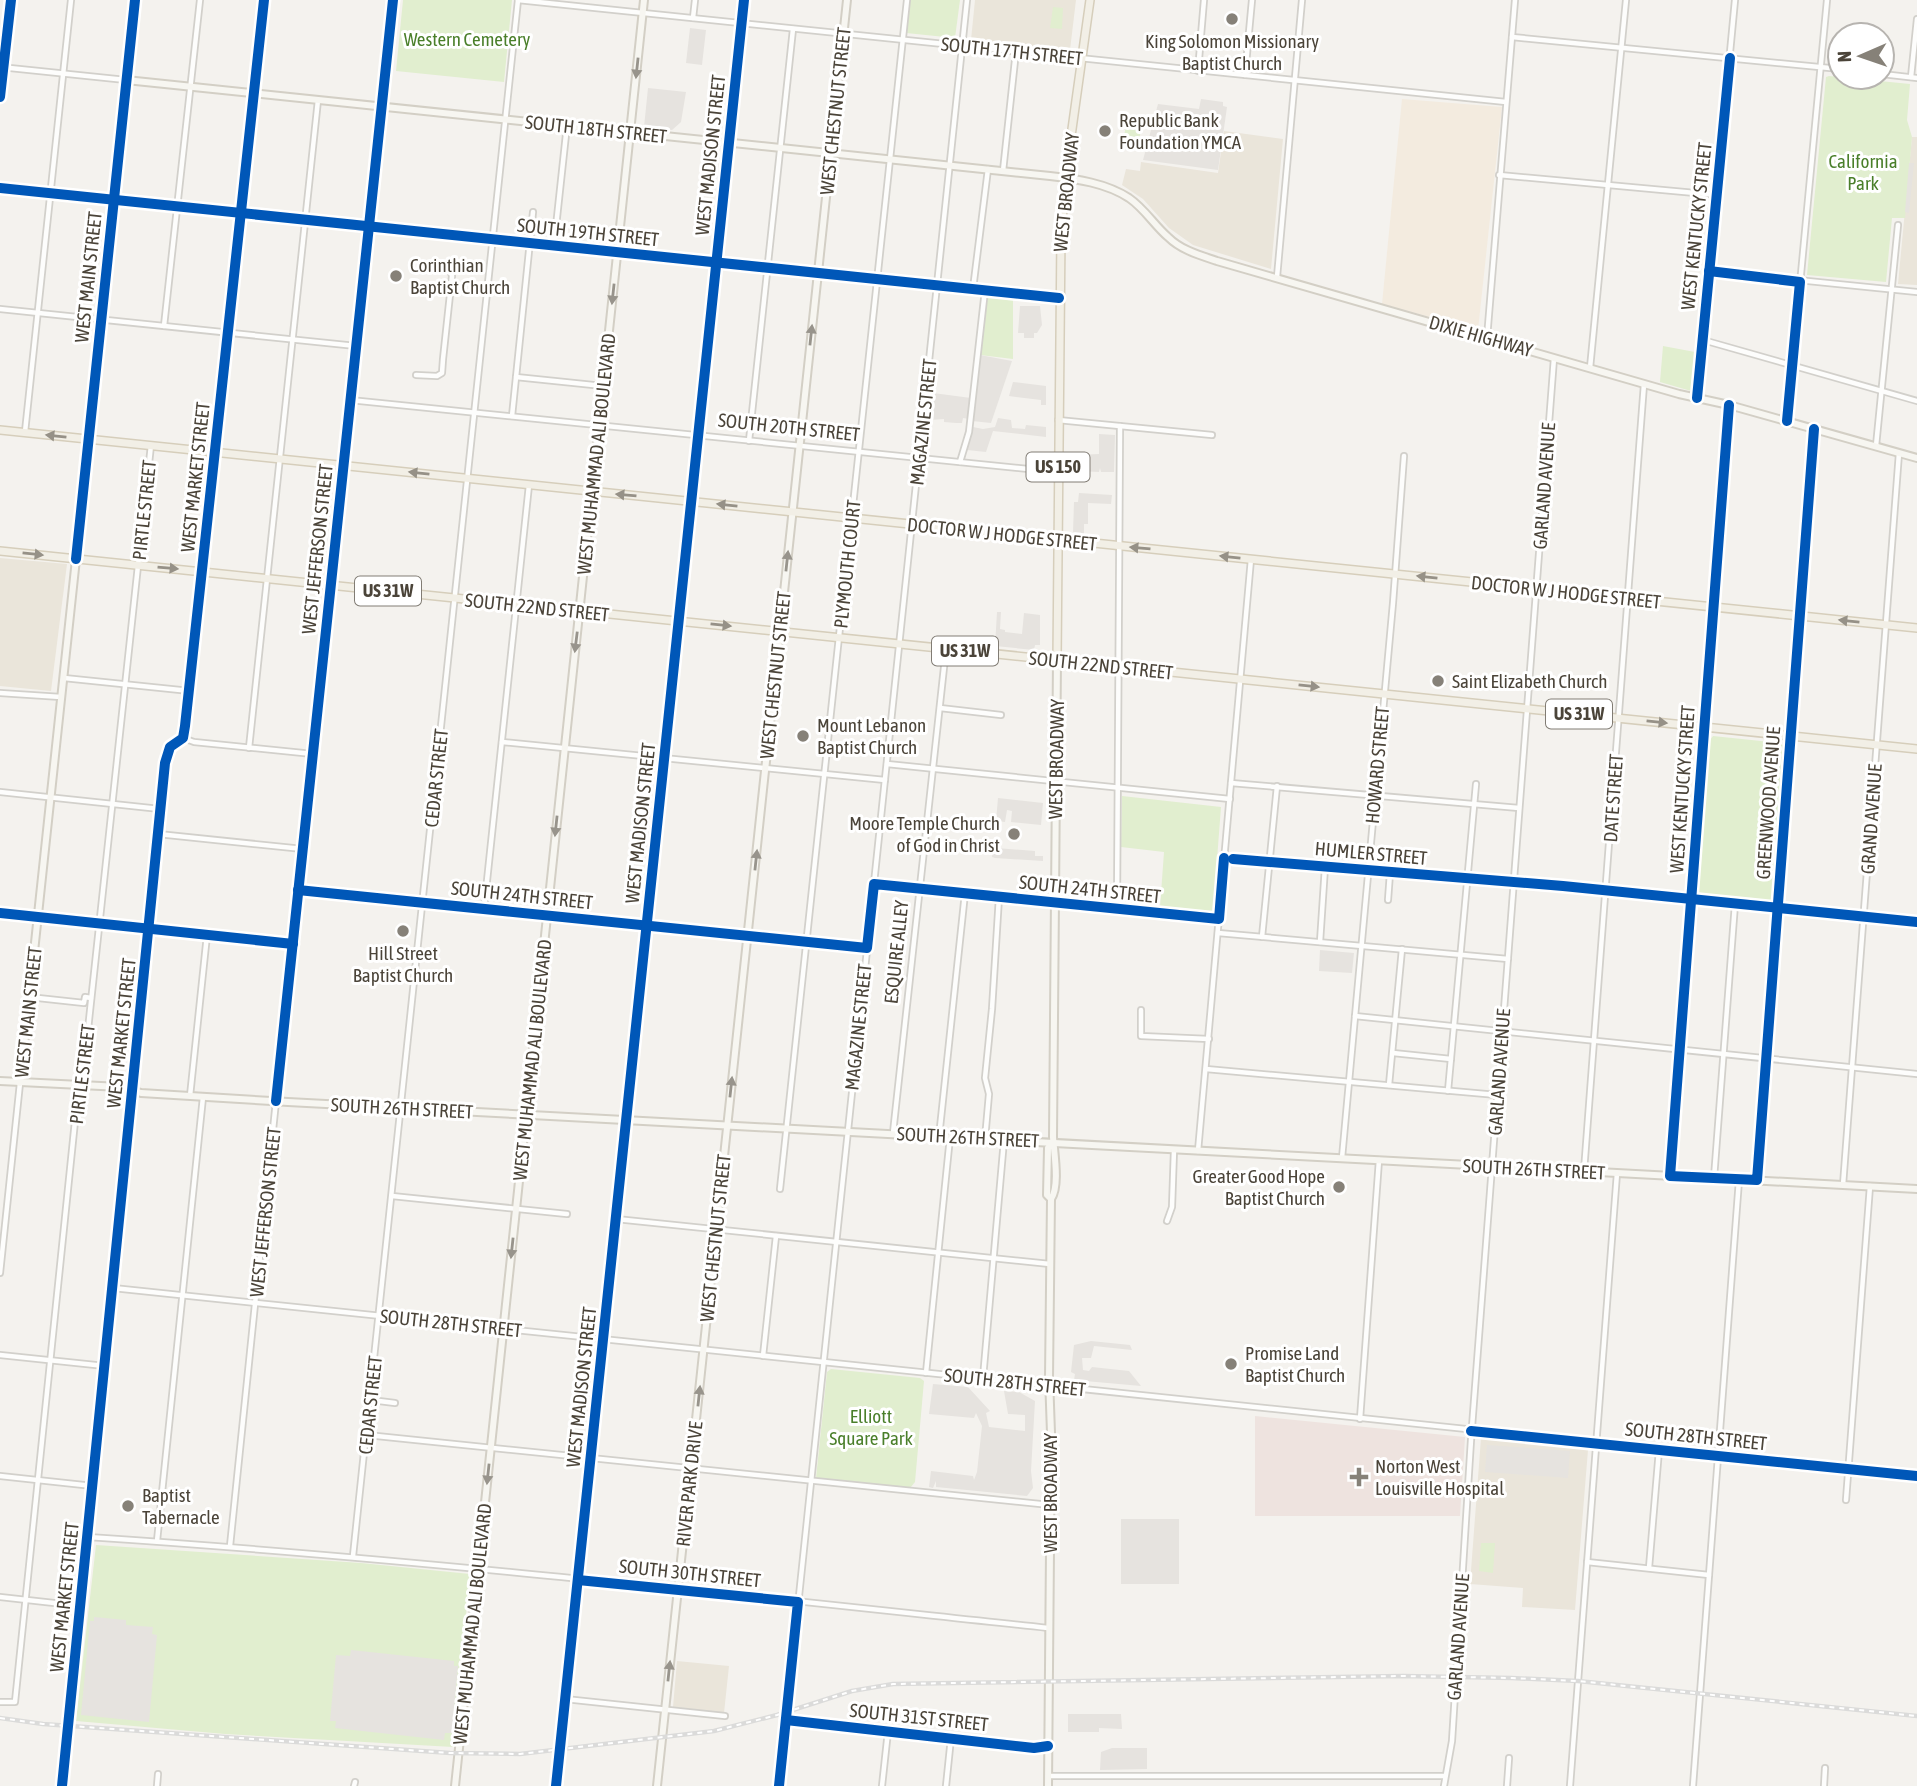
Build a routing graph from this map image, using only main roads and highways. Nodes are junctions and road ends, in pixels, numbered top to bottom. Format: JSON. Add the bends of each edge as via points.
{"nodes":[{"id":1,"x":135,"y":0,"type":"edge"},
{"id":2,"x":264,"y":0,"type":"edge"},
{"id":3,"x":1090,"y":0,"type":"edge"},
{"id":4,"x":0,"y":430,"type":"edge"},
{"id":5,"x":88,"y":439,"type":"junction"},
{"id":6,"x":216,"y":453,"type":"junction"},
{"id":7,"x":1057,"y":539,"type":"junction"},
{"id":8,"x":0,"y":551,"type":"edge"},
{"id":9,"x":76,"y":559,"type":"junction"},
{"id":10,"x":203,"y":571,"type":"junction"},
{"id":11,"x":1917,"y":628,"type":"edge"},
{"id":12,"x":1057,"y":660,"type":"junction"},
{"id":13,"x":1917,"y":749,"type":"edge"}],
"edges":[{"from":1,"to":5,"type":"main road","name":"WEST MAIN STREET"},
{"from":2,"to":6,"type":"main road","name":"WEST MARKET STREET"},
{"from":3,"to":7,"type":"main road","name":"WEST BROADWAY","number":"US 150","via":[[1061,233]]},
{"from":5,"to":4,"type":"main road","name":"DOCTOR W J HODGE STREET","one_way":true},
{"from":5,"to":6,"type":"main road","name":"DOCTOR W J HODGE STREET"},
{"from":5,"to":9,"type":"main road","name":"WEST MAIN STREET"},
{"from":7,"to":6,"type":"main road","name":"DOCTOR W J HODGE STREET","one_way":true},
{"from":6,"to":10,"type":"main road","name":"WEST MARKET STREET"},
{"from":11,"to":7,"type":"main road","name":"DOCTOR W J HODGE STREET","one_way":true},
{"from":7,"to":12,"type":"main road","name":"WEST BROADWAY","number":"US 150"},
{"from":8,"to":9,"type":"main road","name":"SOUTH 22ND STREET","one_way":true},
{"from":9,"to":10,"type":"main road","name":"SOUTH 22ND STREET","number":"US 31W","one_way":true},
{"from":10,"to":12,"type":"main road","name":"SOUTH 22ND STREET","number":"US 31W","one_way":true},
{"from":12,"to":13,"type":"main road","name":"SOUTH 22ND STREET","number":"US 31W","one_way":true}]}
